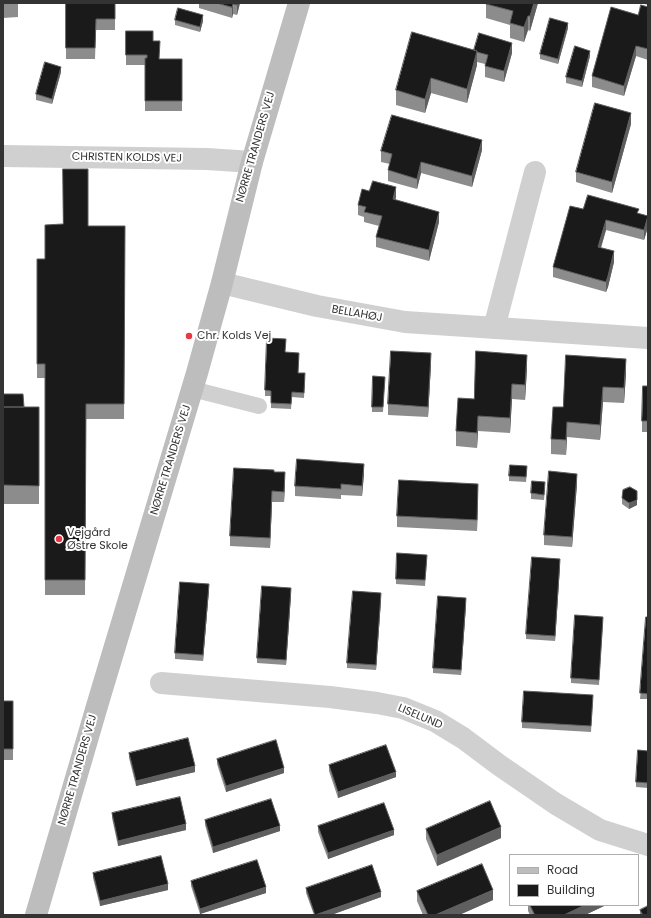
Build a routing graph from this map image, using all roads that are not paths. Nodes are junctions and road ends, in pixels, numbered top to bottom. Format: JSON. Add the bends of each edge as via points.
{"nodes":[{"id":1,"x":299,"y":3,"type":"edge"},
{"id":2,"x":3,"y":156,"type":"edge"},
{"id":3,"x":252,"y":162,"type":"junction"},
{"id":4,"x":535,"y":172,"type":"dead end"},
{"id":5,"x":222,"y":283,"type":"junction"},
{"id":6,"x":494,"y":328,"type":"junction"},
{"id":7,"x":648,"y":338,"type":"edge"},
{"id":8,"x":192,"y":389,"type":"junction"},
{"id":9,"x":259,"y":406,"type":"dead end"},
{"id":10,"x":161,"y":684,"type":"dead end"},
{"id":11,"x":648,"y":845,"type":"edge"},
{"id":12,"x":36,"y":915,"type":"edge"}],
"edges":[{"from":1,"to":3,"type":"street","name":"NØRRE TRANDERS VEJ"},
{"from":2,"to":3,"type":"street","name":"CHRISTEN KOLDS VEJ"},
{"from":3,"to":5,"type":"street","name":"NØRRE TRANDERS VEJ"},
{"from":4,"to":6,"type":"street"},
{"from":5,"to":6,"type":"street","name":"BELLAHØJ","via":[[316,306],[404,322]]},
{"from":5,"to":8,"type":"street","name":"NØRRE TRANDERS VEJ"},
{"from":6,"to":7,"type":"street","name":"BELLAHØJ"},
{"from":8,"to":9,"type":"lane"},
{"from":8,"to":12,"type":"street","name":"NØRRE TRANDERS VEJ"},
{"from":10,"to":11,"type":"street","name":"LISELUND","via":[[330,697],[403,708],[435,721],[463,738],[556,804],[600,830]]}]}
